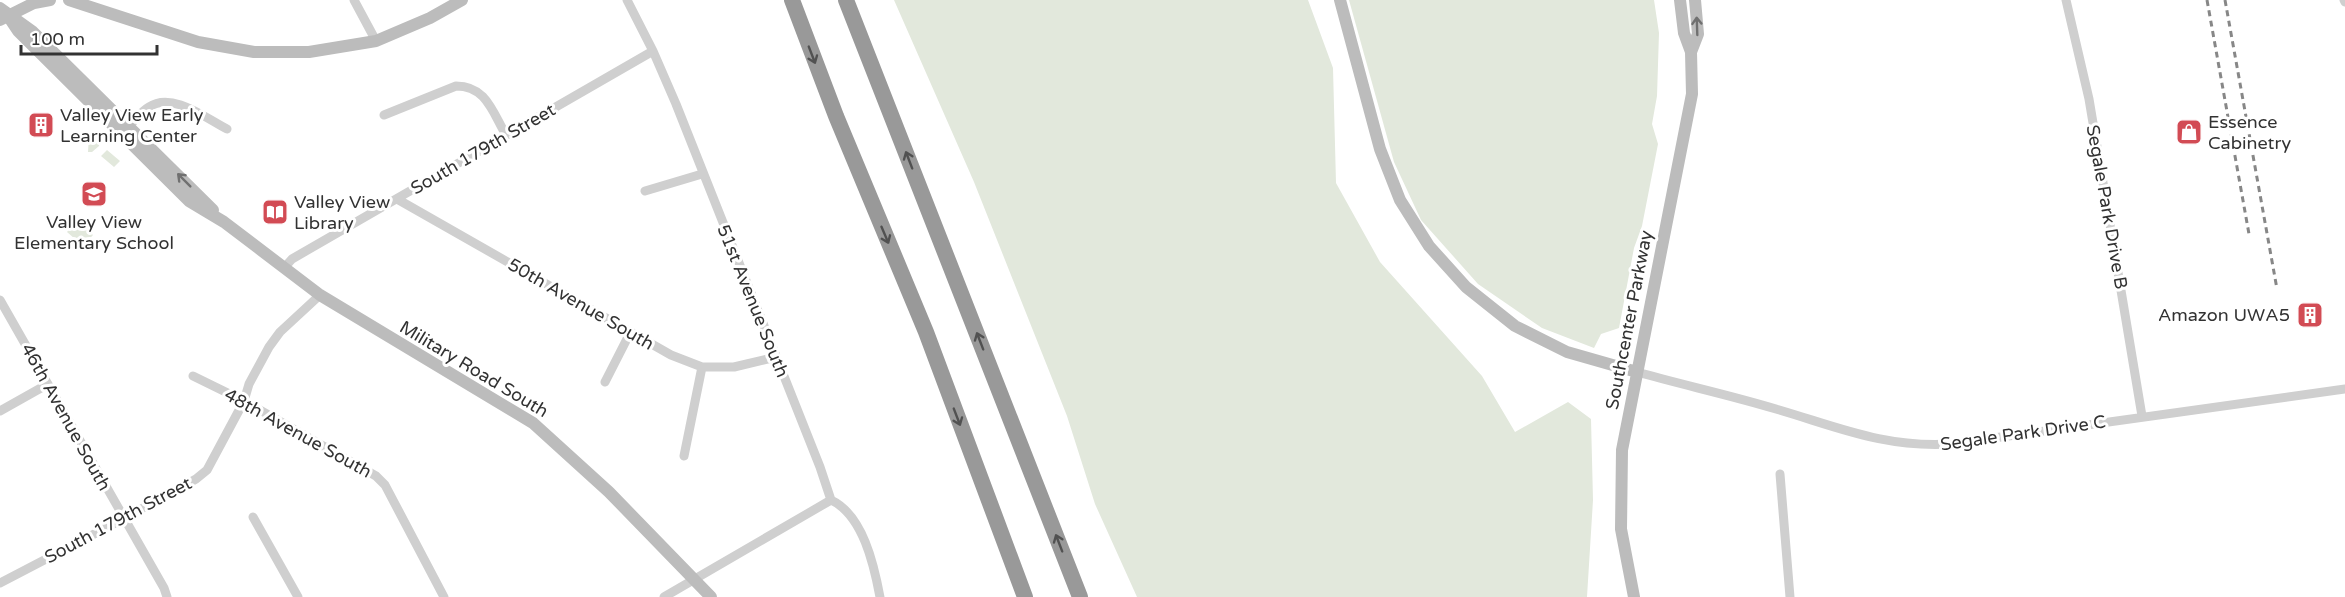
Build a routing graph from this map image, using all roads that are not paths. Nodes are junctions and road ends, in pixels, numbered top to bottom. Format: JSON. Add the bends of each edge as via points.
{"nodes":[{"id":1,"x":50,"y":0,"type":"edge"},
{"id":2,"x":69,"y":0,"type":"edge"},
{"id":3,"x":354,"y":0,"type":"edge"},
{"id":4,"x":462,"y":0,"type":"edge"},
{"id":5,"x":627,"y":0,"type":"edge"},
{"id":6,"x":792,"y":0,"type":"edge"},
{"id":7,"x":846,"y":0,"type":"edge"},
{"id":8,"x":1340,"y":0,"type":"edge"},
{"id":9,"x":1680,"y":0,"type":"edge"},
{"id":10,"x":1695,"y":0,"type":"edge"},
{"id":11,"x":2066,"y":0,"type":"edge"},
{"id":12,"x":3,"y":15,"type":"edge"},
{"id":13,"x":376,"y":40,"type":"junction"},
{"id":14,"x":653,"y":51,"type":"junction"},
{"id":15,"x":1691,"y":52,"type":"junction"},
{"id":16,"x":384,"y":115,"type":"dead end"},
{"id":17,"x":227,"y":129,"type":"dead end"},
{"id":18,"x":126,"y":130,"type":"junction"},
{"id":19,"x":506,"y":135,"type":"junction"},
{"id":20,"x":702,"y":174,"type":"junction"},
{"id":21,"x":645,"y":191,"type":"dead end"},
{"id":22,"x":397,"y":199,"type":"junction"},
{"id":23,"x":284,"y":267,"type":"junction"},
{"id":24,"x":320,"y":295,"type":"junction"},
{"id":25,"x":0,"y":300,"type":"edge"},
{"id":26,"x":630,"y":333,"type":"junction"},
{"id":27,"x":776,"y":357,"type":"junction"},
{"id":28,"x":702,"y":367,"type":"junction"},
{"id":29,"x":1637,"y":372,"type":"junction"},
{"id":30,"x":193,"y":376,"type":"dead end"},
{"id":31,"x":605,"y":382,"type":"dead end"},
{"id":32,"x":48,"y":384,"type":"junction"},
{"id":33,"x":2345,"y":389,"type":"edge"},
{"id":34,"x":244,"y":401,"type":"junction"},
{"id":35,"x":0,"y":411,"type":"edge"},
{"id":36,"x":2142,"y":416,"type":"junction"},
{"id":37,"x":684,"y":456,"type":"dead end"},
{"id":38,"x":1780,"y":474,"type":"dead end"},
{"id":39,"x":831,"y":500,"type":"junction"},
{"id":40,"x":253,"y":517,"type":"dead end"},
{"id":41,"x":123,"y":519,"type":"junction"},
{"id":42,"x":695,"y":579,"type":"junction"},
{"id":43,"x":0,"y":583,"type":"edge"},
{"id":44,"x":167,"y":597,"type":"edge"},
{"id":45,"x":298,"y":597,"type":"edge"},
{"id":46,"x":444,"y":597,"type":"edge"},
{"id":47,"x":664,"y":597,"type":"edge"},
{"id":48,"x":711,"y":597,"type":"edge"},
{"id":49,"x":880,"y":597,"type":"edge"},
{"id":50,"x":1025,"y":597,"type":"edge"},
{"id":51,"x":1080,"y":597,"type":"edge"},
{"id":52,"x":1634,"y":597,"type":"edge"},
{"id":53,"x":1790,"y":597,"type":"edge"}],
"edges":[{"from":1,"to":12,"type":"main road"},
{"from":2,"to":13,"type":"main road","via":[[198,42],[254,52],[309,52]]},
{"from":3,"to":13,"type":"street"},
{"from":4,"to":13,"type":"main road"},
{"from":5,"to":14,"type":"street","name":"51st Avenue South"},
{"from":6,"to":50,"type":"highway","one_way":true,"via":[[926,332]]},
{"from":51,"to":7,"type":"highway","one_way":true},
{"from":8,"to":29,"type":"main road","via":[[1380,149],[1400,200],[1429,246],[1466,287],[1515,327],[1567,352]]},
{"from":9,"to":15,"type":"main road","name":"Southcenter Parkway"},
{"from":15,"to":10,"type":"main road","name":"Southcenter Parkway","one_way":true,"via":[[1698,34]]},
{"from":11,"to":36,"type":"street","name":"Segale Park Drive B","via":[[2089,99]]},
{"from":12,"to":18,"type":"main road","name":"Military Road South"},
{"from":14,"to":19,"type":"street","name":"South 179th Street"},
{"from":14,"to":20,"type":"street","name":"51st Avenue South"},
{"from":15,"to":29,"type":"main road","name":"Southcenter Parkway","via":[[1692,94]]},
{"from":16,"to":19,"type":"street","via":[[456,86],[468,86],[480,92]]},
{"from":17,"to":18,"type":"street","via":[[166,102],[149,106]]},
{"from":18,"to":23,"type":"main road","name":"Military Road South","via":[[189,201]]},
{"from":19,"to":22,"type":"street","name":"South 179th Street"},
{"from":20,"to":21,"type":"street"},
{"from":20,"to":27,"type":"street","name":"51st Avenue South"},
{"from":22,"to":23,"type":"street","name":"South 179th Street"},
{"from":22,"to":26,"type":"street","name":"50th Avenue South"},
{"from":23,"to":24,"type":"main road","name":"Military Road South"},
{"from":24,"to":34,"type":"street","name":"South 179th Street","via":[[269,347]]},
{"from":24,"to":42,"type":"main road","name":"Military Road South","via":[[533,423],[609,492]]},
{"from":25,"to":32,"type":"street","name":"46th Avenue South"},
{"from":26,"to":28,"type":"street","name":"50th Avenue South"},
{"from":26,"to":31,"type":"street"},
{"from":27,"to":28,"type":"street","name":"50th Avenue South","via":[[734,367]]},
{"from":27,"to":39,"type":"street","name":"51st Avenue South"},
{"from":28,"to":37,"type":"street"},
{"from":29,"to":36,"type":"street","name":"Segale Park Drive C","via":[[1869,438],[1914,444],[1951,444]]},
{"from":29,"to":52,"type":"main road","name":"Southcenter Parkway","via":[[1622,450],[1621,529]]},
{"from":30,"to":34,"type":"street","name":"48th Avenue South"},
{"from":32,"to":35,"type":"street"},
{"from":32,"to":41,"type":"street","name":"46th Avenue South"},
{"from":33,"to":36,"type":"street","name":"Segale Park Drive C"},
{"from":34,"to":41,"type":"street","name":"South 179th Street","via":[[207,470]]},
{"from":34,"to":46,"type":"street","name":"48th Avenue South","via":[[376,476],[385,485]]},
{"from":38,"to":53,"type":"street"},
{"from":39,"to":42,"type":"street"},
{"from":39,"to":49,"type":"street","name":"51st Avenue South","via":[[844,507],[870,550]]},
{"from":40,"to":45,"type":"street"},
{"from":41,"to":43,"type":"street","name":"South 179th Street"},
{"from":41,"to":44,"type":"street","name":"46th Avenue South"},
{"from":42,"to":47,"type":"street"},
{"from":42,"to":48,"type":"main road","name":"Military Road South"}]}
